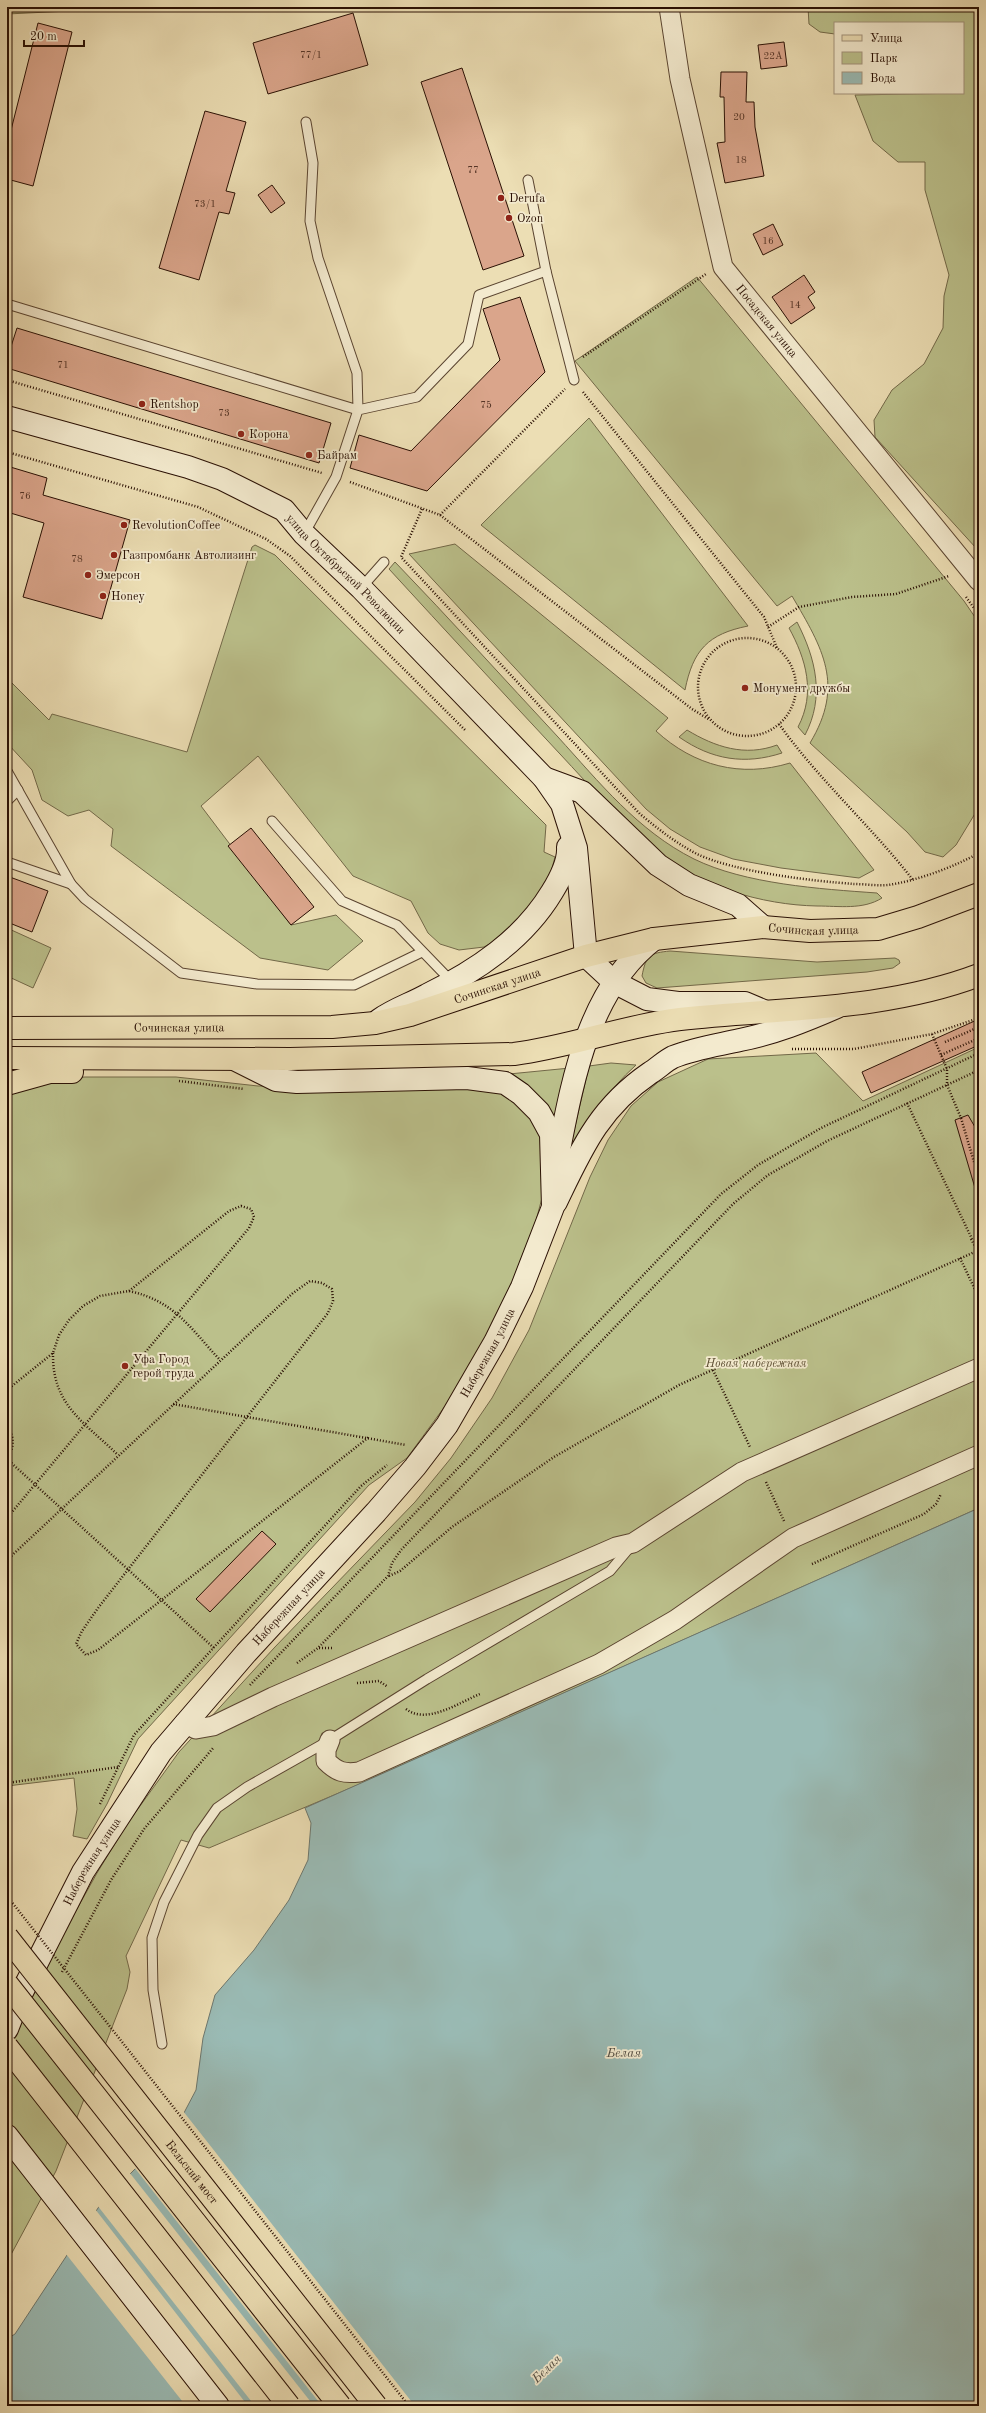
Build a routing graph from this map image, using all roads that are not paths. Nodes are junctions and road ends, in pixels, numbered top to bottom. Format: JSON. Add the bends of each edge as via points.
{"nodes":[{"id":1,"x":669,"y":7,"type":"edge"},
{"id":2,"x":306,"y":122,"type":"dead end"},
{"id":3,"x":528,"y":180,"type":"dead end"},
{"id":4,"x":546,"y":271,"type":"junction"},
{"id":5,"x":7,"y":304,"type":"edge"},
{"id":6,"x":574,"y":380,"type":"road end"},
{"id":7,"x":358,"y":410,"type":"junction"},
{"id":8,"x":7,"y":417,"type":"edge"},
{"id":9,"x":304,"y":534,"type":"junction"},
{"id":10,"x":384,"y":562,"type":"dead end"},
{"id":11,"x":976,"y":572,"type":"edge"},
{"id":12,"x":361,"y":588,"type":"junction"},
{"id":13,"x":7,"y":771,"type":"edge"},
{"id":14,"x":544,"y":778,"type":"junction"},
{"id":15,"x":18,"y":790,"type":"junction"},
{"id":16,"x":7,"y":801,"type":"edge"},
{"id":17,"x":272,"y":821,"type":"dead end"},
{"id":18,"x":7,"y":862,"type":"edge"},
{"id":19,"x":71,"y":884,"type":"junction"},
{"id":20,"x":979,"y":894,"type":"edge"},
{"id":21,"x":762,"y":927,"type":"junction"},
{"id":22,"x":654,"y":940,"type":"junction"},
{"id":23,"x":422,"y":952,"type":"junction"},
{"id":24,"x":636,"y":954,"type":"junction"},
{"id":25,"x":586,"y":956,"type":"junction"},
{"id":26,"x":979,"y":975,"type":"edge"},
{"id":27,"x":452,"y":982,"type":"junction"},
{"id":28,"x":614,"y":982,"type":"junction"},
{"id":29,"x":646,"y":999,"type":"junction"},
{"id":30,"x":839,"y":1006,"type":"junction"},
{"id":31,"x":766,"y":1012,"type":"junction"},
{"id":32,"x":596,"y":1015,"type":"junction"},
{"id":33,"x":375,"y":1023,"type":"junction"},
{"id":34,"x":11,"y":1026,"type":"edge"},
{"id":35,"x":585,"y":1041,"type":"junction"},
{"id":36,"x":7,"y":1058,"type":"edge"},
{"id":37,"x":166,"y":1059,"type":"junction"},
{"id":38,"x":234,"y":1059,"type":"junction"},
{"id":39,"x":7,"y":1084,"type":"edge"},
{"id":40,"x":554,"y":1180,"type":"junction"},
{"id":41,"x":553,"y":1207,"type":"junction"},
{"id":42,"x":979,"y":1368,"type":"edge"},
{"id":43,"x":979,"y":1455,"type":"edge"},
{"id":44,"x":633,"y":1543,"type":"junction"},
{"id":45,"x":184,"y":1723,"type":"junction"},
{"id":46,"x":330,"y":1740,"type":"junction"},
{"id":47,"x":7,"y":1937,"type":"edge"},
{"id":48,"x":7,"y":1984,"type":"edge"},
{"id":49,"x":7,"y":2029,"type":"edge"},
{"id":50,"x":162,"y":2044,"type":"dead end"},
{"id":51,"x":7,"y":2047,"type":"edge"},
{"id":52,"x":7,"y":2136,"type":"edge"},
{"id":53,"x":218,"y":2406,"type":"edge"},
{"id":54,"x":289,"y":2406,"type":"edge"},
{"id":55,"x":340,"y":2406,"type":"edge"},
{"id":56,"x":376,"y":2406,"type":"edge"}],
"edges":[{"from":1,"to":11,"type":"street","name":"Посадская улица","via":[[680,79],[723,267]]},
{"from":2,"to":7,"type":"lane","via":[[313,163],[310,221],[320,265],[357,373]]},
{"from":3,"to":4,"type":"lane"},
{"from":4,"to":6,"type":"lane"},
{"from":4,"to":7,"type":"lane","via":[[480,295],[468,344],[417,397]]},
{"from":5,"to":7,"type":"lane"},
{"from":7,"to":9,"type":"lane","via":[[336,477]]},
{"from":8,"to":9,"type":"street","name":"улица Октябрьской Революции","via":[[188,467],[222,479],[284,510]]},
{"from":9,"to":12,"type":"street","name":"улица Октябрьской Революции"},
{"from":10,"to":12,"type":"lane"},
{"from":12,"to":14,"type":"street","name":"улица Октябрьской Революции"},
{"from":13,"to":15,"type":"lane"},
{"from":14,"to":21,"type":"street","via":[[582,792],[658,864],[688,885],[738,905]]},
{"from":14,"to":25,"type":"street","via":[[562,804],[576,848]]},
{"from":14,"to":27,"type":"street","via":[[559,815],[568,849],[563,874],[544,905],[523,930],[491,958]]},
{"from":15,"to":16,"type":"lane"},
{"from":15,"to":19,"type":"lane"},
{"from":17,"to":23,"type":"lane","via":[[342,901],[398,925]]},
{"from":18,"to":19,"type":"lane"},
{"from":19,"to":23,"type":"lane","via":[[85,899],[181,973],[257,984],[354,985]]},
{"from":20,"to":21,"type":"main road","name":"Сочинская улица","via":[[878,929],[810,931]]},
{"from":21,"to":22,"type":"main road","name":"Сочинская улица"},
{"from":22,"to":24,"type":"street"},
{"from":22,"to":25,"type":"main road","name":"Сочинская улица"},
{"from":23,"to":27,"type":"lane"},
{"from":24,"to":28,"type":"street"},
{"from":24,"to":29,"type":"street","via":[[631,967],[632,981]]},
{"from":25,"to":28,"type":"street"},
{"from":25,"to":32,"type":"street","via":[[598,975]]},
{"from":25,"to":33,"type":"main road","name":"Сочинская улица","via":[[410,1015]]},
{"from":26,"to":30,"type":"main road","via":[[945,988]]},
{"from":27,"to":33,"type":"street","via":[[394,1009]]},
{"from":28,"to":29,"type":"street"},
{"from":28,"to":32,"type":"street"},
{"from":29,"to":31,"type":"street","via":[[678,1003],[745,1003]]},
{"from":30,"to":31,"type":"main road"},
{"from":30,"to":41,"type":"street","via":[[792,1027],[707,1046],[672,1058],[634,1084],[613,1103],[596,1124]]},
{"from":31,"to":35,"type":"main road","via":[[679,1019],[625,1029]]},
{"from":32,"to":35,"type":"street"},
{"from":33,"to":34,"type":"main road","name":"Сочинская улица","via":[[332,1027]]},
{"from":35,"to":38,"type":"main road","via":[[514,1054]]},
{"from":35,"to":40,"type":"street"},
{"from":36,"to":37,"type":"main road"},
{"from":37,"to":38,"type":"main road"},
{"from":37,"to":39,"type":"main road","via":[[131,1070],[50,1072]]},
{"from":38,"to":40,"type":"street","via":[[276,1080],[297,1082],[467,1078],[505,1083],[540,1112],[551,1134]]},
{"from":40,"to":41,"type":"street","name":"Набережная улица"},
{"from":41,"to":45,"type":"street","name":"Набережная улица","via":[[537,1251],[495,1342],[447,1425],[376,1512]]},
{"from":42,"to":44,"type":"street","via":[[747,1470]]},
{"from":43,"to":46,"type":"street","via":[[793,1538],[675,1620],[599,1664],[359,1772],[346,1774],[334,1769],[326,1761],[326,1750]]},
{"from":44,"to":45,"type":"street","via":[[616,1547],[273,1697],[225,1721],[196,1729]]},
{"from":44,"to":46,"type":"lane","via":[[610,1571],[427,1679]]},
{"from":45,"to":49,"type":"street","name":"Набережная улица","via":[[134,1791],[83,1872],[20,1996]]},
{"from":46,"to":50,"type":"lane","via":[[247,1787],[217,1808],[198,1835],[164,1902],[152,1938],[153,1990]]},
{"from":47,"to":56,"type":"main road","name":"Бельский мост","bridge":true},
{"from":48,"to":55,"type":"main road","bridge":true},
{"from":51,"to":54,"type":"main road","bridge":true},
{"from":52,"to":53,"type":"street"}]}
